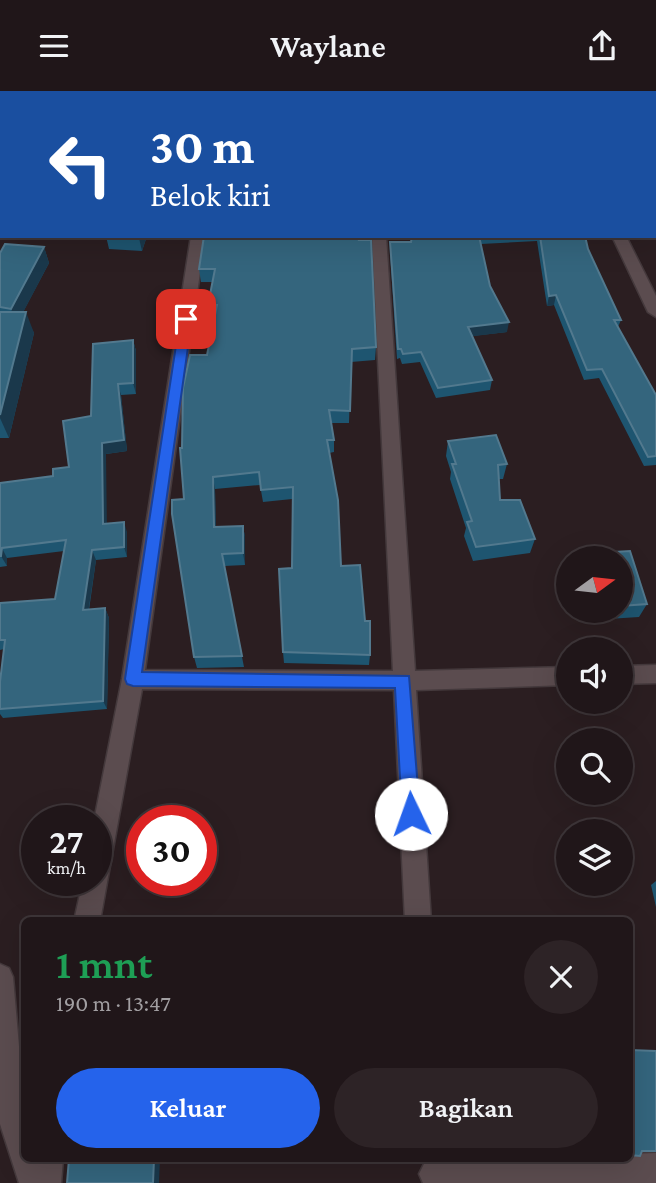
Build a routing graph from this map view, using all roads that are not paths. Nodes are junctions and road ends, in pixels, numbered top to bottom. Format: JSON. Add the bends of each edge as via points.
{"nodes":[{"id":1,"x":198,"y":238,"type":"edge"},
{"id":2,"x":379,"y":238,"type":"edge"},
{"id":3,"x":620,"y":238,"type":"edge"},
{"id":4,"x":656,"y":312,"type":"edge"},
{"id":5,"x":656,"y":674,"type":"edge"},
{"id":6,"x":633,"y":675,"type":"edge"},
{"id":7,"x":556,"y":677,"type":"edge"},
{"id":8,"x":133,"y":679,"type":"junction"},
{"id":9,"x":403,"y":681,"type":"junction"},
{"id":10,"x":109,"y":805,"type":"edge"},
{"id":11,"x":92,"y":896,"type":"edge"},
{"id":12,"x":89,"y":917,"type":"edge"},
{"id":13,"x":418,"y":917,"type":"edge"},
{"id":14,"x":0,"y":977,"type":"edge"},
{"id":15,"x":21,"y":1152,"type":"edge"},
{"id":16,"x":24,"y":1162,"type":"edge"},
{"id":17,"x":49,"y":1162,"type":"edge"},
{"id":18,"x":656,"y":1168,"type":"edge"},
{"id":19,"x":433,"y":1172,"type":"edge"},
{"id":20,"x":34,"y":1183,"type":"edge"},
{"id":21,"x":46,"y":1183,"type":"edge"}],
"edges":[{"from":1,"to":8,"type":"street"},
{"from":2,"to":9,"type":"street"},
{"from":3,"to":4,"type":"street"},
{"from":5,"to":6,"type":"street"},
{"from":7,"to":9,"type":"street"},
{"from":8,"to":9,"type":"street"},
{"from":8,"to":10,"type":"street"},
{"from":9,"to":13,"type":"street"},
{"from":11,"to":12,"type":"street"},
{"from":14,"to":15,"type":"street","via":[[9,1098]]},
{"from":16,"to":20,"type":"street"},
{"from":17,"to":21,"type":"street"},
{"from":18,"to":19,"type":"street"}]}
